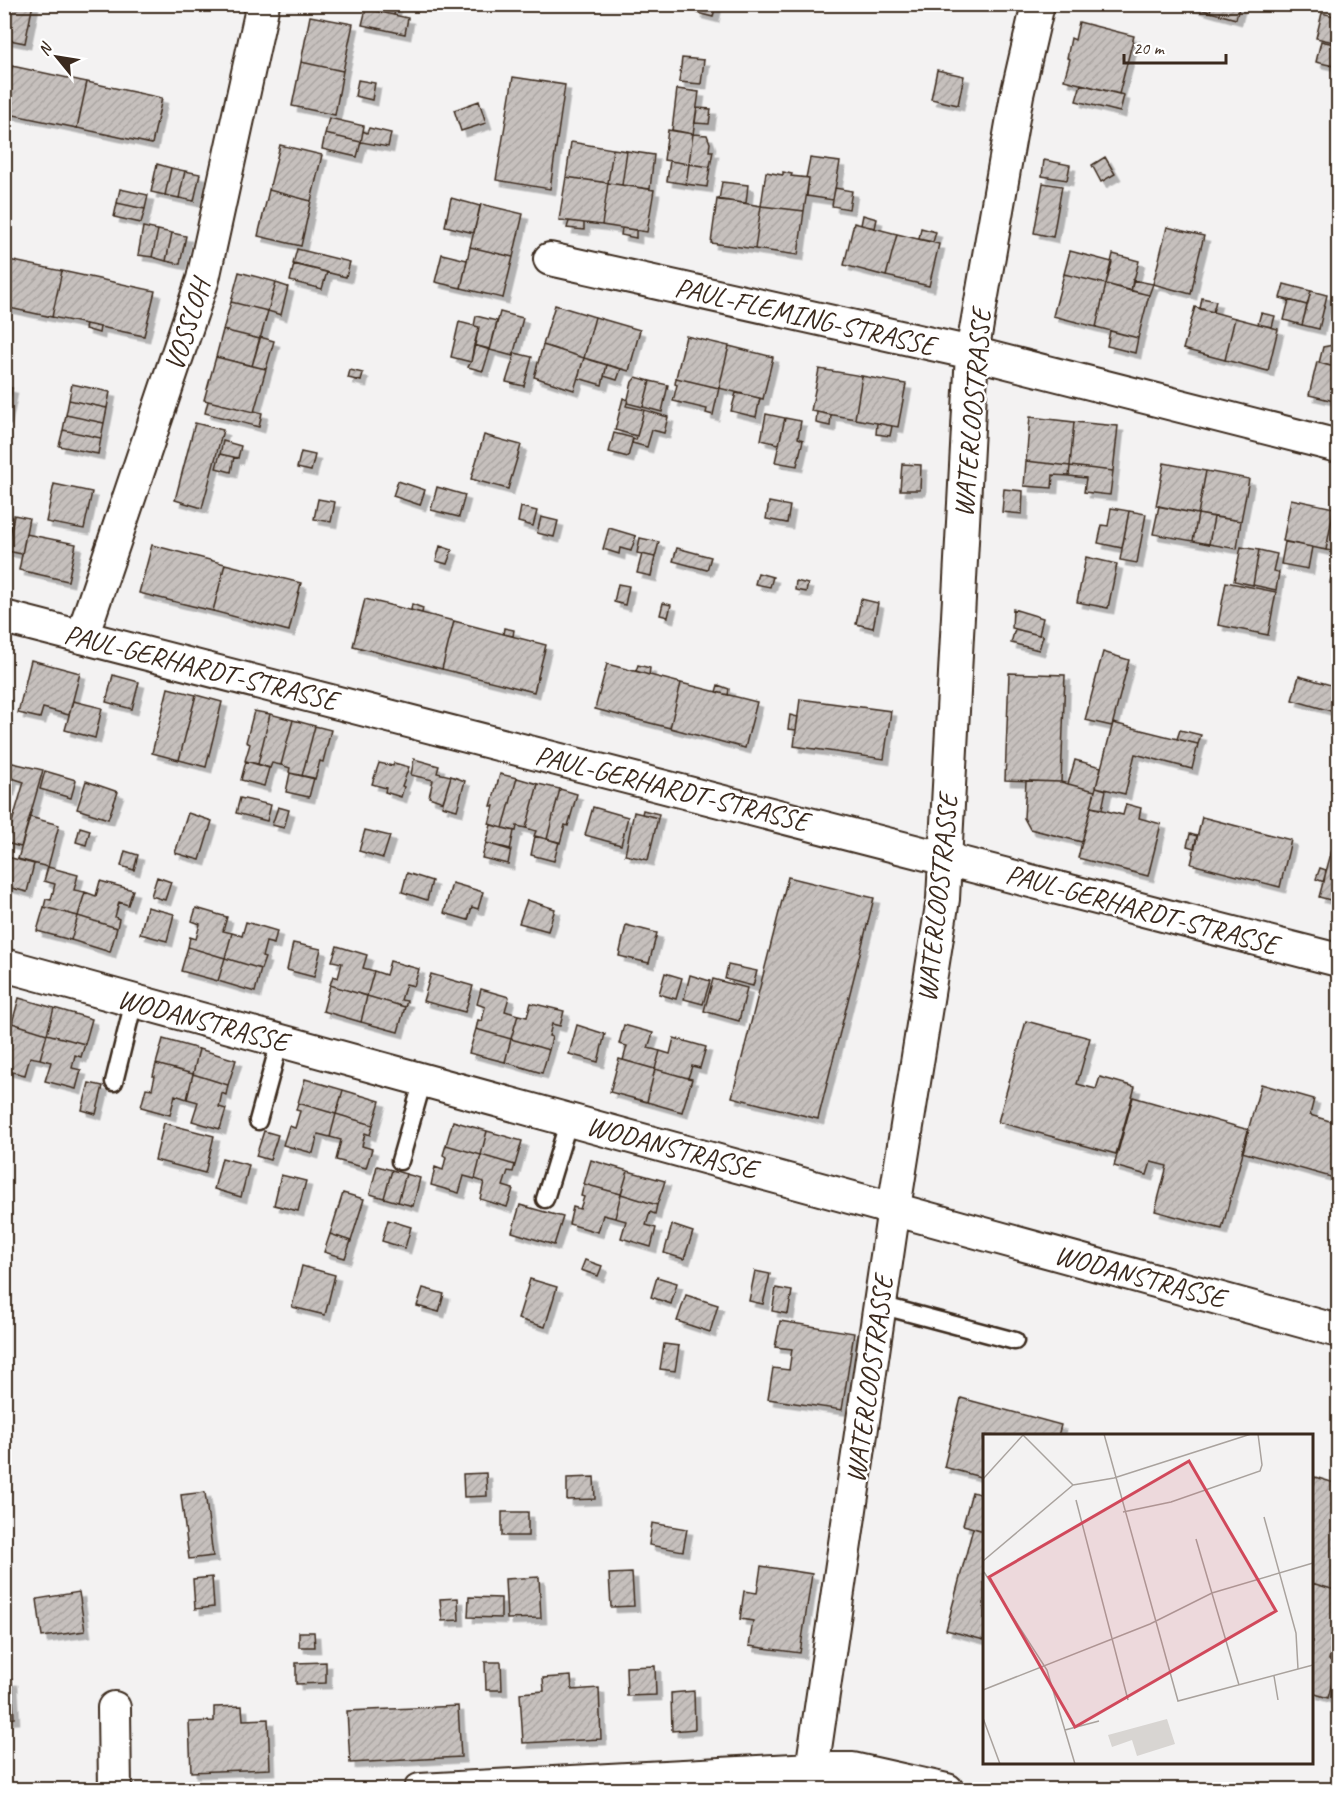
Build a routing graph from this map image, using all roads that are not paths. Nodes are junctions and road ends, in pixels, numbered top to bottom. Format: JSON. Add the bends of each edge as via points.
{"nodes":[{"id":1,"x":263,"y":4,"type":"edge"},
{"id":2,"x":1038,"y":4,"type":"edge"},
{"id":3,"x":550,"y":259,"type":"dead end"},
{"id":4,"x":972,"y":354,"type":"junction"},
{"id":5,"x":1338,"y":446,"type":"edge"},
{"id":6,"x":4,"y":617,"type":"edge"},
{"id":7,"x":82,"y":637,"type":"junction"},
{"id":8,"x":945,"y":858,"type":"junction"},
{"id":9,"x":1338,"y":960,"type":"edge"},
{"id":10,"x":4,"y":965,"type":"edge"},
{"id":11,"x":134,"y":1001,"type":"junction"},
{"id":12,"x":280,"y":1041,"type":"junction"},
{"id":13,"x":423,"y":1080,"type":"junction"},
{"id":14,"x":114,"y":1082,"type":"dead end"},
{"id":15,"x":569,"y":1120,"type":"junction"},
{"id":16,"x":258,"y":1121,"type":"dead end"},
{"id":17,"x":400,"y":1161,"type":"dead end"},
{"id":18,"x":545,"y":1199,"type":"dead end"},
{"id":19,"x":894,"y":1208,"type":"junction"},
{"id":20,"x":880,"y":1305,"type":"junction"},
{"id":21,"x":1338,"y":1331,"type":"edge"},
{"id":22,"x":1015,"y":1341,"type":"dead end"},
{"id":23,"x":114,"y":1708,"type":"dead end"},
{"id":24,"x":811,"y":1779,"type":"edge"},
{"id":25,"x":116,"y":1790,"type":"edge"},
{"id":26,"x":420,"y":1790,"type":"edge"},
{"id":27,"x":947,"y":1790,"type":"edge"}],
"edges":[{"from":1,"to":7,"type":"street","name":"VOSSLOH","via":[[203,279]]},
{"from":2,"to":4,"type":"street","name":"WATERLOOSTRASSE","via":[[1017,95]]},
{"from":3,"to":4,"type":"street","name":"PAUL-FLEMING-STRASSE"},
{"from":4,"to":5,"type":"street","name":"PAUL-FLEMING-STRASSE"},
{"from":4,"to":8,"type":"street","name":"WATERLOOSTRASSE"},
{"from":6,"to":7,"type":"street","name":"PAUL-GERHARDT-STRASSE"},
{"from":7,"to":8,"type":"street","name":"PAUL-GERHARDT-STRASSE"},
{"from":8,"to":9,"type":"street","name":"PAUL-GERHARDT-STRASSE"},
{"from":8,"to":19,"type":"street","name":"WATERLOOSTRASSE","via":[[943,899]]},
{"from":10,"to":11,"type":"street","name":"WODANSTRASSE"},
{"from":11,"to":12,"type":"street","name":"WODANSTRASSE"},
{"from":11,"to":14,"type":"lane"},
{"from":12,"to":13,"type":"street","name":"WODANSTRASSE"},
{"from":12,"to":16,"type":"lane"},
{"from":13,"to":15,"type":"street","name":"WODANSTRASSE"},
{"from":13,"to":17,"type":"lane"},
{"from":15,"to":18,"type":"lane"},
{"from":15,"to":19,"type":"street","name":"WODANSTRASSE"},
{"from":19,"to":20,"type":"street","name":"WATERLOOSTRASSE"},
{"from":19,"to":21,"type":"street","name":"WODANSTRASSE"},
{"from":20,"to":22,"type":"lane"},
{"from":20,"to":24,"type":"street","name":"WATERLOOSTRASSE"},
{"from":23,"to":25,"type":"street"},
{"from":24,"to":26,"type":"street"},
{"from":24,"to":27,"type":"street","via":[[853,1769]]}]}
